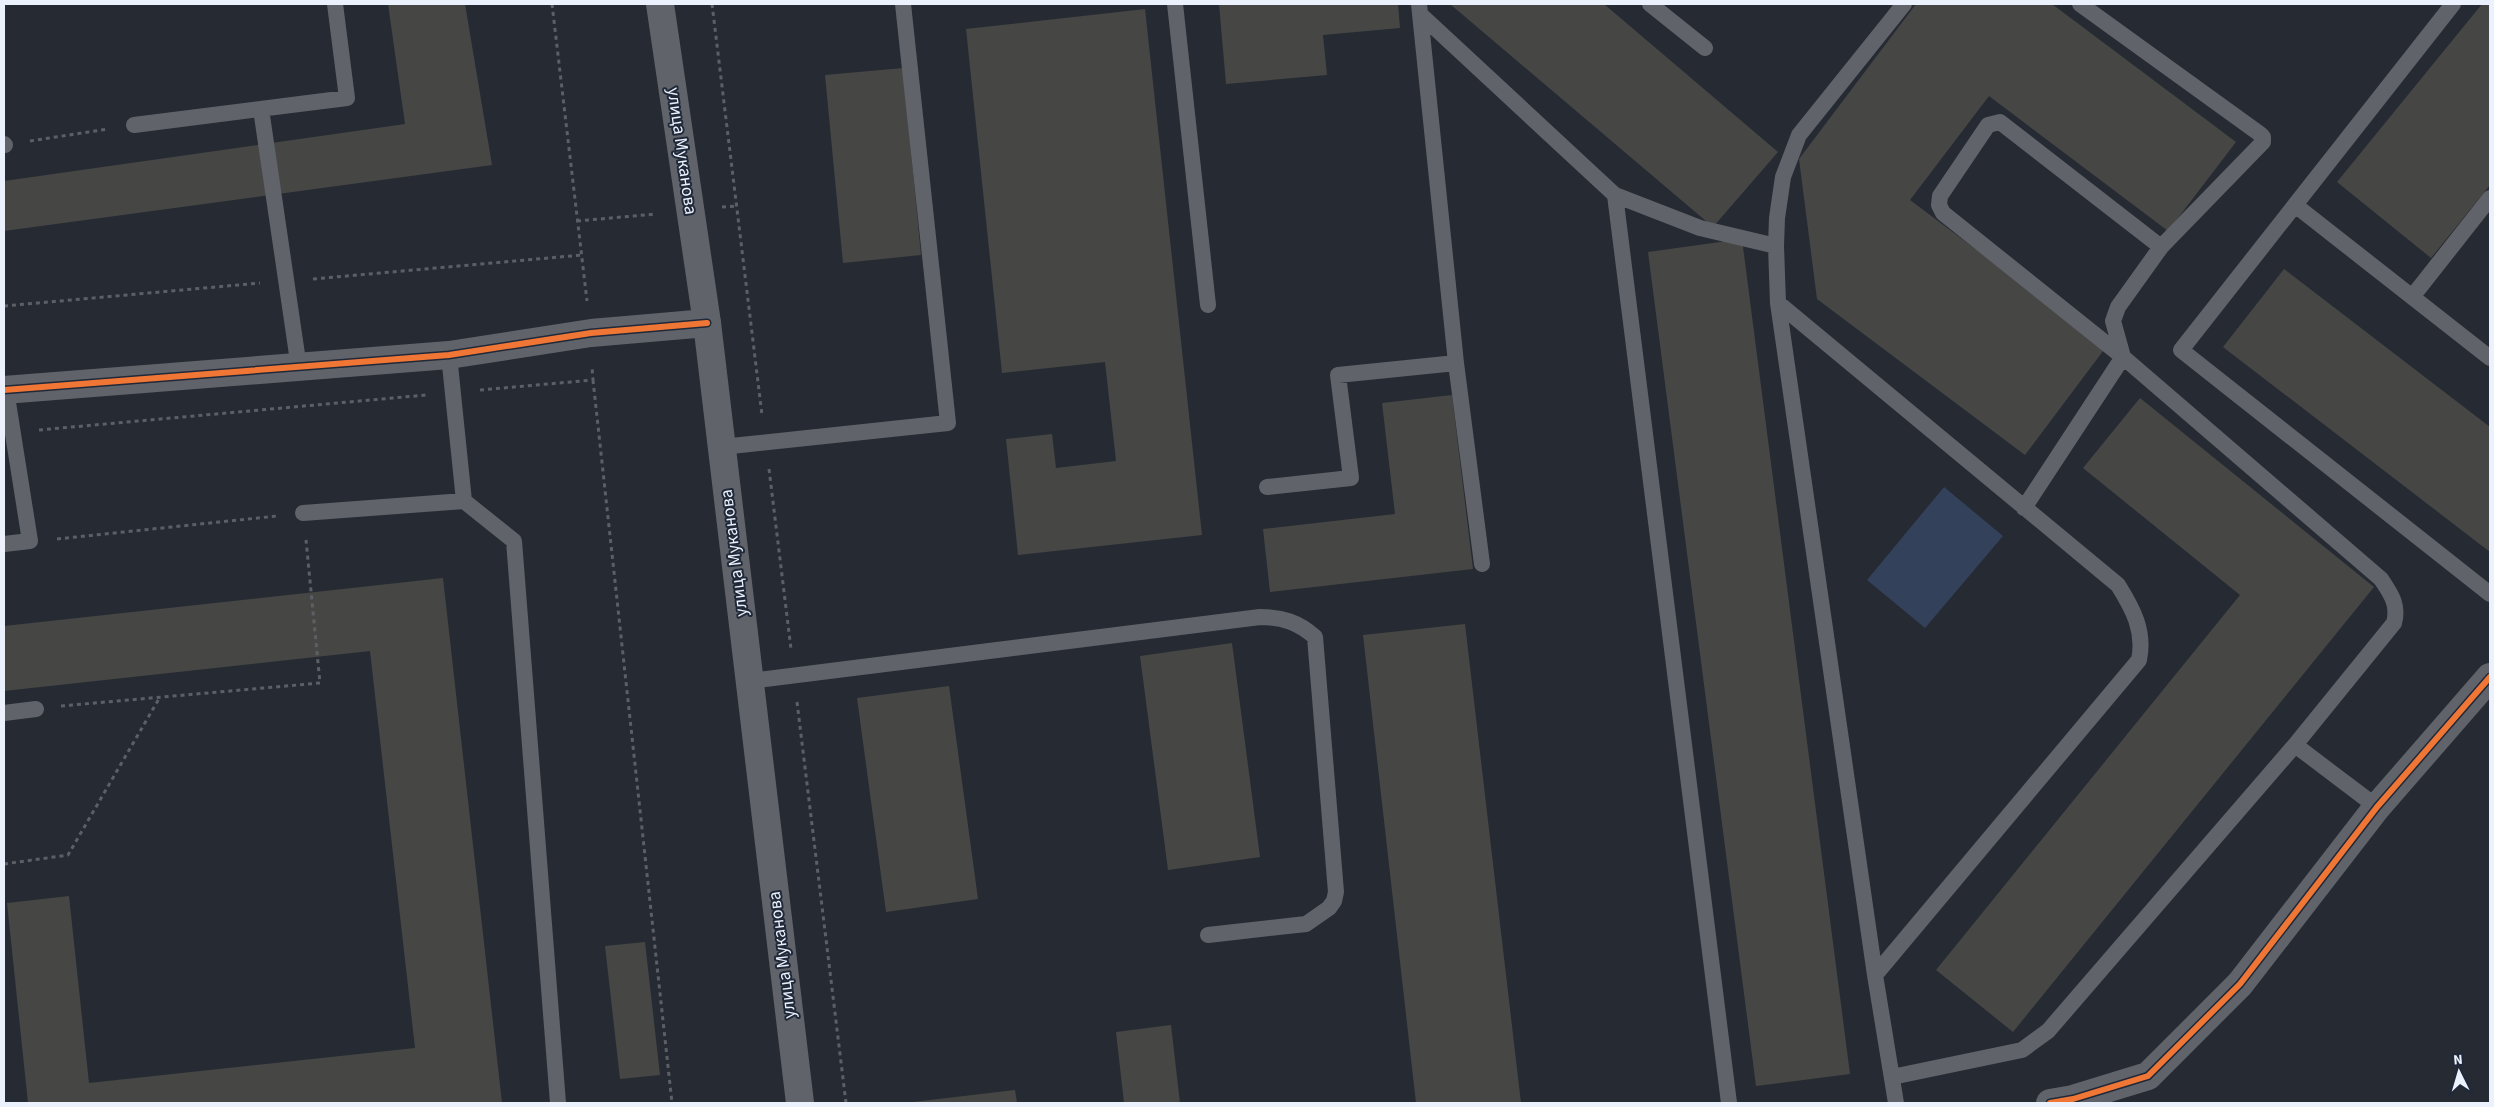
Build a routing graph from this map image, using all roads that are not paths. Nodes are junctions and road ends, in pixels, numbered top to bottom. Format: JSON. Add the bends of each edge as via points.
{"nodes":[{"id":1,"x":336,"y":4,"type":"edge"},
{"id":2,"x":660,"y":4,"type":"edge"},
{"id":3,"x":903,"y":4,"type":"edge"},
{"id":4,"x":1175,"y":4,"type":"edge"},
{"id":5,"x":1650,"y":4,"type":"edge"},
{"id":6,"x":1904,"y":4,"type":"edge"},
{"id":7,"x":2080,"y":4,"type":"edge"},
{"id":8,"x":2453,"y":4,"type":"edge"},
{"id":9,"x":1420,"y":9,"type":"edge"},
{"id":10,"x":1705,"y":48,"type":"dead end"},
{"id":11,"x":261,"y":108,"type":"junction"},
{"id":12,"x":134,"y":125,"type":"road end"},
{"id":13,"x":1614,"y":195,"type":"junction"},
{"id":14,"x":2490,"y":198,"type":"edge"},
{"id":15,"x":2295,"y":205,"type":"junction"},
{"id":16,"x":1776,"y":246,"type":"junction"},
{"id":17,"x":2160,"y":247,"type":"junction"},
{"id":18,"x":2412,"y":296,"type":"junction"},
{"id":19,"x":1778,"y":303,"type":"junction"},
{"id":20,"x":1208,"y":305,"type":"dead end"},
{"id":21,"x":707,"y":322,"type":"junction"},
{"id":22,"x":449,"y":355,"type":"junction"},
{"id":23,"x":2123,"y":357,"type":"junction"},
{"id":24,"x":2490,"y":358,"type":"edge"},
{"id":25,"x":1456,"y":363,"type":"junction"},
{"id":26,"x":299,"y":368,"type":"junction"},
{"id":27,"x":5,"y":390,"type":"edge"},
{"id":28,"x":722,"y":447,"type":"junction"},
{"id":29,"x":1267,"y":487,"type":"dead end"},
{"id":30,"x":464,"y":500,"type":"junction"},
{"id":31,"x":2024,"y":508,"type":"junction"},
{"id":32,"x":303,"y":513,"type":"road end"},
{"id":33,"x":4,"y":544,"type":"edge"},
{"id":34,"x":1482,"y":564,"type":"dead end"},
{"id":35,"x":2490,"y":594,"type":"edge"},
{"id":36,"x":2490,"y":677,"type":"edge"},
{"id":37,"x":750,"y":681,"type":"junction"},
{"id":38,"x":36,"y":709,"type":"road end"},
{"id":39,"x":4,"y":713,"type":"edge"},
{"id":40,"x":2295,"y":745,"type":"junction"},
{"id":41,"x":2377,"y":808,"type":"junction"},
{"id":42,"x":1208,"y":935,"type":"dead end"},
{"id":43,"x":1875,"y":975,"type":"junction"},
{"id":44,"x":1892,"y":1077,"type":"junction"},
{"id":45,"x":2067,"y":1102,"type":"edge"},
{"id":46,"x":558,"y":1103,"type":"edge"},
{"id":47,"x":800,"y":1103,"type":"edge"},
{"id":48,"x":1729,"y":1103,"type":"edge"},
{"id":49,"x":1896,"y":1103,"type":"edge"}],
"edges":[{"from":1,"to":11,"type":"lane","via":[[347,98]]},
{"from":2,"to":21,"type":"street","name":"улица Муканова"},
{"from":3,"to":28,"type":"lane","via":[[948,423]]},
{"from":4,"to":20,"type":"lane"},
{"from":5,"to":10,"type":"lane"},
{"from":6,"to":16,"type":"lane","via":[[1798,135],[1783,177]]},
{"from":7,"to":17,"type":"lane","via":[[2263,137],[2262,142]]},
{"from":8,"to":15,"type":"lane"},
{"from":9,"to":13,"type":"lane"},
{"from":9,"to":25,"type":"lane"},
{"from":11,"to":12,"type":"lane"},
{"from":11,"to":26,"type":"lane"},
{"from":13,"to":16,"type":"lane","via":[[1700,228]]},
{"from":13,"to":48,"type":"lane"},
{"from":14,"to":18,"type":"lane"},
{"from":15,"to":18,"type":"lane"},
{"from":15,"to":35,"type":"lane","via":[[2181,350]]},
{"from":16,"to":19,"type":"lane"},
{"from":17,"to":23,"type":"lane","via":[[2118,307],[2113,321]]},
{"from":17,"to":23,"type":"lane","via":[[2000,122],[1988,125],[1940,196],[1939,205],[1943,213]]},
{"from":18,"to":24,"type":"lane"},
{"from":19,"to":31,"type":"lane"},
{"from":19,"to":43,"type":"lane"},
{"from":21,"to":22,"type":"street","via":[[591,333]]},
{"from":21,"to":28,"type":"street","name":"улица Муканова"},
{"from":22,"to":26,"type":"street"},
{"from":22,"to":30,"type":"lane"},
{"from":23,"to":31,"type":"lane"},
{"from":23,"to":40,"type":"lane","via":[[2381,579],[2393,598],[2397,612],[2394,623]]},
{"from":25,"to":29,"type":"lane","via":[[1338,375],[1352,478]]},
{"from":25,"to":34,"type":"lane"},
{"from":26,"to":27,"type":"street"},
{"from":27,"to":33,"type":"lane","via":[[30,541]]},
{"from":28,"to":37,"type":"street","name":"улица Муканова"},
{"from":30,"to":32,"type":"lane"},
{"from":30,"to":46,"type":"lane","via":[[514,541]]},
{"from":31,"to":43,"type":"lane","via":[[2118,585],[2134,610],[2142,637],[2139,660]]},
{"from":36,"to":41,"type":"street"},
{"from":37,"to":42,"type":"lane","via":[[1260,617],[1282,617],[1305,628],[1315,638],[1336,892],[1334,901],[1306,924]]},
{"from":37,"to":47,"type":"street","name":"улица Муканова"},
{"from":38,"to":39,"type":"lane"},
{"from":40,"to":41,"type":"lane"},
{"from":40,"to":44,"type":"lane","via":[[2048,1031],[2022,1050]]},
{"from":41,"to":45,"type":"street","via":[[2240,984],[2148,1076]]},
{"from":43,"to":44,"type":"lane"},
{"from":44,"to":49,"type":"lane"}]}
